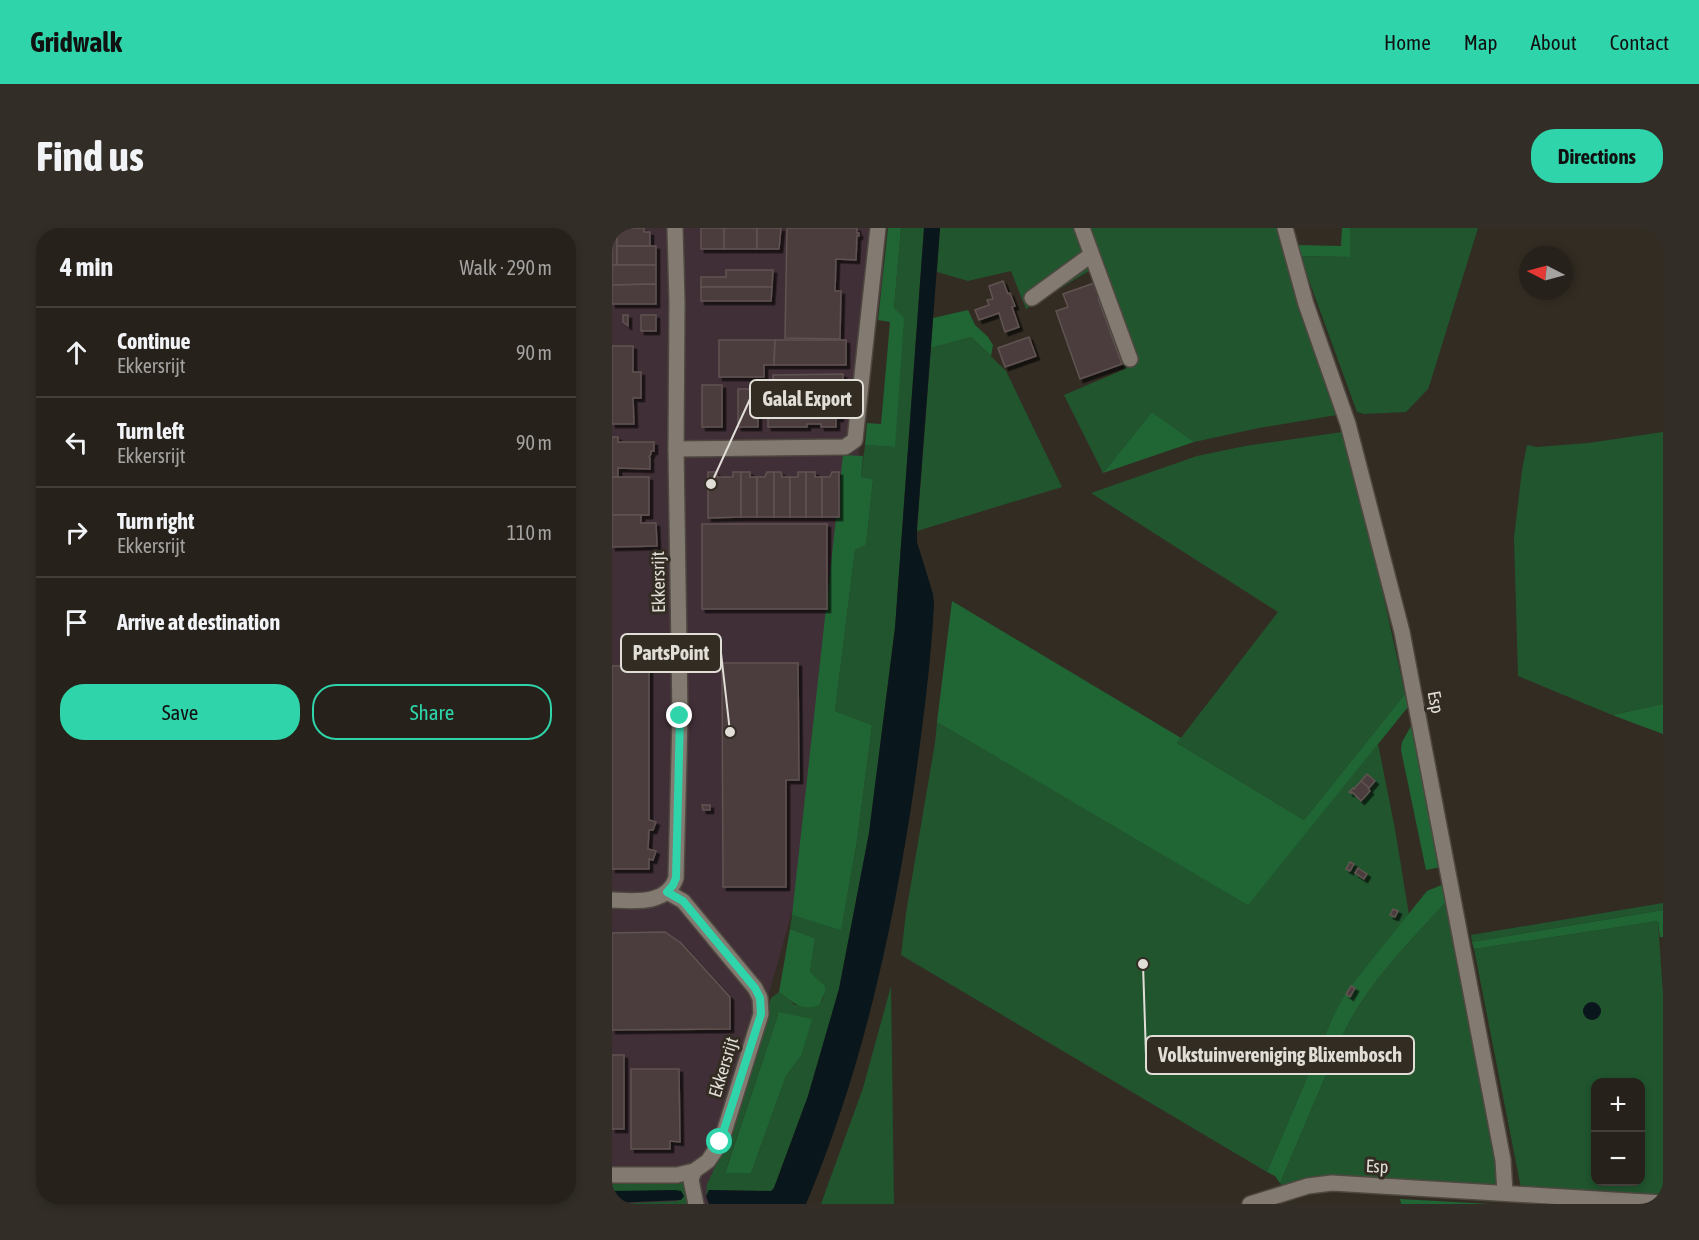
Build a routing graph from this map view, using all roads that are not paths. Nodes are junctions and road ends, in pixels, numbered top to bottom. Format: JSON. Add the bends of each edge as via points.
{"nodes":[{"id":1,"x":675,"y":228,"type":"edge"},
{"id":2,"x":878,"y":228,"type":"edge"},
{"id":3,"x":1082,"y":228,"type":"edge"},
{"id":4,"x":1285,"y":228,"type":"edge"},
{"id":5,"x":1091,"y":255,"type":"junction"},
{"id":6,"x":1032,"y":298,"type":"dead end"},
{"id":7,"x":1130,"y":359,"type":"dead end"},
{"id":8,"x":676,"y":449,"type":"junction"},
{"id":9,"x":667,"y":892,"type":"junction"},
{"id":10,"x":612,"y":900,"type":"edge"},
{"id":11,"x":694,"y":1171,"type":"junction"},
{"id":12,"x":612,"y":1175,"type":"edge"},
{"id":13,"x":1505,"y":1193,"type":"junction"},
{"id":14,"x":1663,"y":1203,"type":"edge"},
{"id":15,"x":696,"y":1204,"type":"edge"},
{"id":16,"x":1250,"y":1204,"type":"edge"}],
"edges":[{"from":1,"to":8,"type":"street","name":"Ekkersrijt"},
{"from":2,"to":8,"type":"street","via":[[855,440],[845,447]]},
{"from":3,"to":5,"type":"street"},
{"from":4,"to":13,"type":"street","name":"Esp","via":[[1306,304],[1348,424],[1402,633],[1503,1160]]},
{"from":5,"to":6,"type":"street"},
{"from":5,"to":7,"type":"street"},
{"from":8,"to":9,"type":"street","name":"Ekkersrijt","via":[[680,716],[676,878]]},
{"from":9,"to":10,"type":"street","via":[[645,901]]},
{"from":9,"to":11,"type":"street","name":"Ekkersrijt","via":[[683,901],[760,998],[761,1014],[720,1142],[708,1161]]},
{"from":11,"to":12,"type":"street","via":[[677,1175]]},
{"from":11,"to":15,"type":"street"},
{"from":13,"to":14,"type":"street","name":"Esp"},
{"from":13,"to":16,"type":"street","name":"Esp","via":[[1332,1182]]}]}
